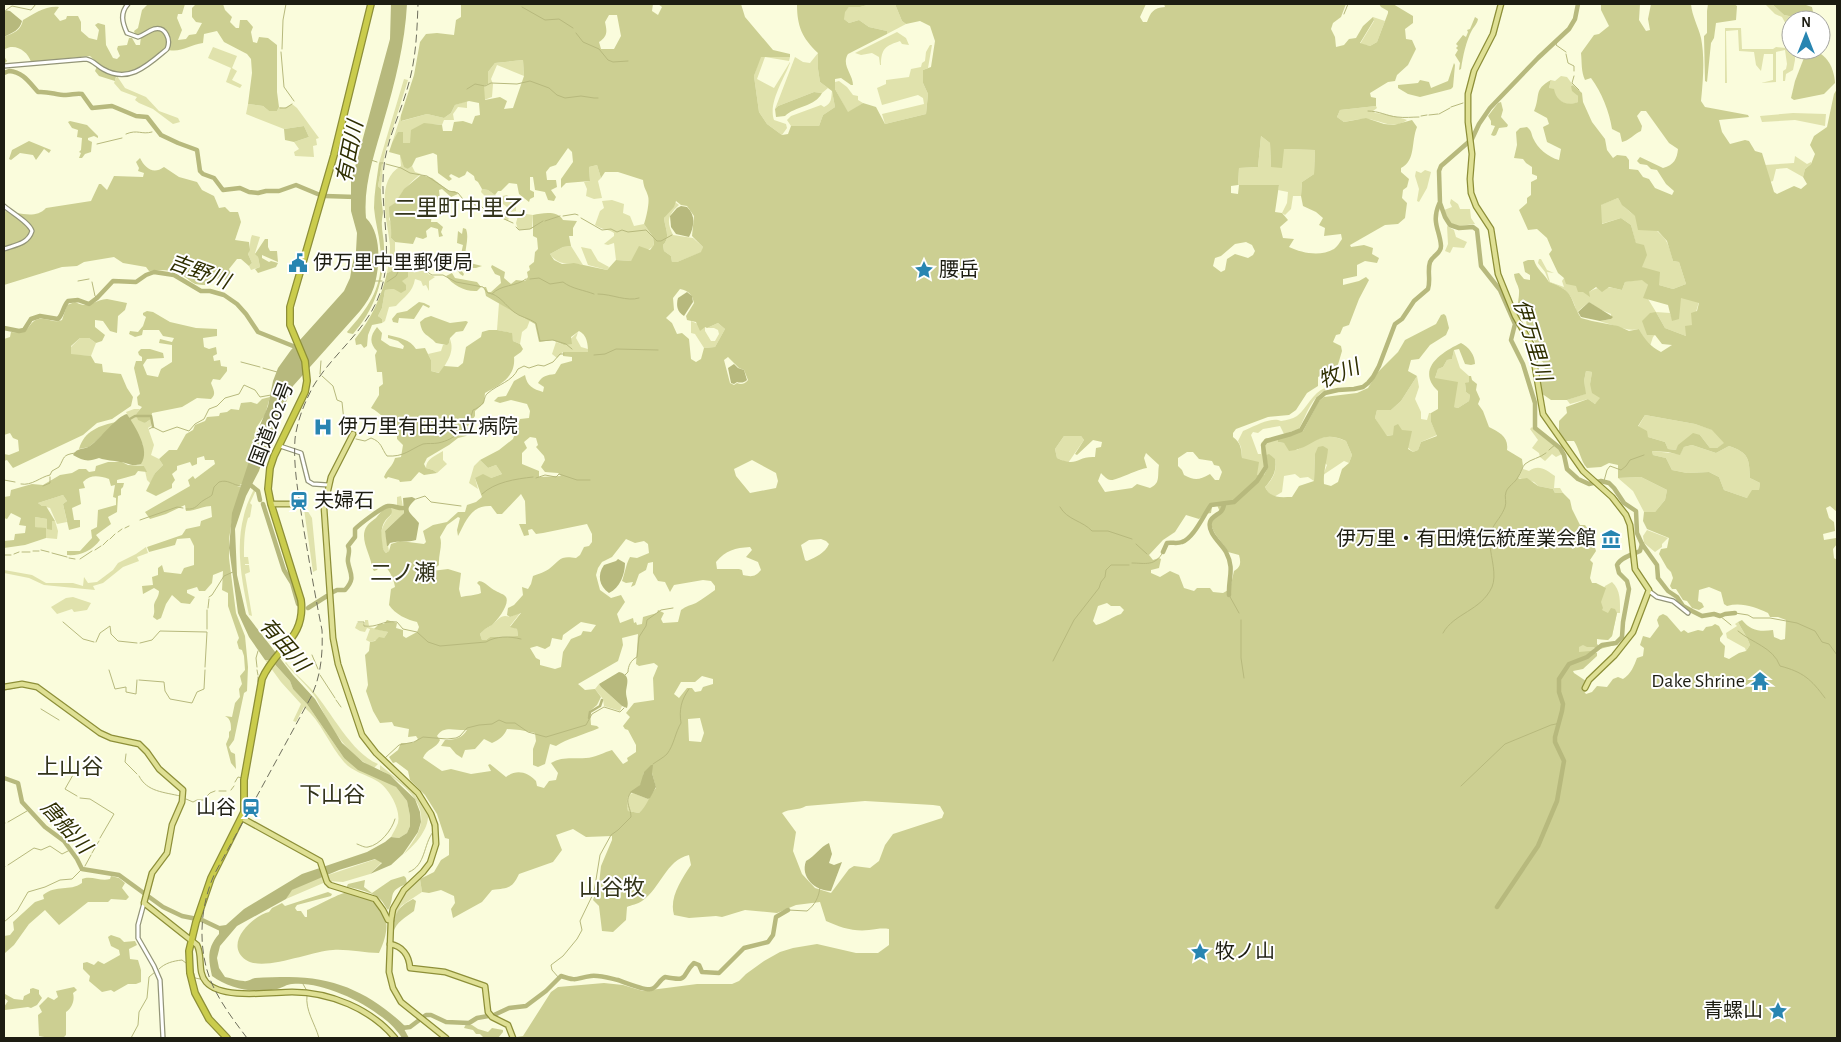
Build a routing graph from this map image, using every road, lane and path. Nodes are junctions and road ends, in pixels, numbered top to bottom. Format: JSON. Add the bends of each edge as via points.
{"nodes":[{"id":1,"x":128,"y":4,"type":"edge"},
{"id":2,"x":371,"y":4,"type":"edge"},
{"id":3,"x":1500,"y":4,"type":"edge"},
{"id":4,"x":4,"y":66,"type":"edge"},
{"id":5,"x":4,"y":206,"type":"edge"},
{"id":6,"x":4,"y":249,"type":"edge"},
{"id":7,"x":353,"y":434,"type":"dead end"},
{"id":8,"x":279,"y":445,"type":"junction"},
{"id":9,"x":328,"y":485,"type":"junction"},
{"id":10,"x":271,"y":504,"type":"junction"},
{"id":11,"x":293,"y":504,"type":"dead end"},
{"id":12,"x":1649,"y":591,"type":"junction"},
{"id":13,"x":1688,"y":613,"type":"dead end"},
{"id":14,"x":4,"y":686,"type":"edge"},
{"id":15,"x":1585,"y":688,"type":"dead end"},
{"id":16,"x":242,"y":818,"type":"junction"},
{"id":17,"x":144,"y":901,"type":"junction"},
{"id":18,"x":391,"y":920,"type":"junction"},
{"id":19,"x":192,"y":940,"type":"junction"},
{"id":20,"x":390,"y":944,"type":"junction"},
{"id":21,"x":163,"y":1038,"type":"edge"},
{"id":22,"x":227,"y":1038,"type":"edge"},
{"id":23,"x":395,"y":1038,"type":"edge"},
{"id":24,"x":446,"y":1038,"type":"edge"},
{"id":25,"x":513,"y":1038,"type":"edge"}],
"edges":[{"from":1,"to":4,"type":"street","via":[[122,15],[128,33],[138,36],[160,29],[167,34],[169,41],[167,49],[132,74],[106,70],[86,59]]},
{"from":2,"to":8,"type":"highway","name":"国道202号","via":[[334,155],[290,307],[290,325],[307,374],[305,392]]},
{"from":3,"to":12,"type":"main road","via":[[1493,34],[1470,83],[1467,111],[1471,193],[1491,229],[1498,274],[1515,316],[1531,344],[1543,414],[1583,471],[1616,500],[1628,519],[1637,572]]},
{"from":5,"to":6,"type":"street","via":[[28,223],[32,231],[24,242]]},
{"from":7,"to":9,"type":"main road"},
{"from":8,"to":9,"type":"street","via":[[302,453],[308,481]]},
{"from":8,"to":10,"type":"highway","name":"国道202号","via":[[270,468],[268,489]]},
{"from":9,"to":18,"type":"main road","via":[[324,508],[331,628],[336,657],[366,741],[418,793],[432,814],[435,826],[436,844],[430,863],[401,895]]},
{"from":10,"to":11,"type":"main road"},
{"from":10,"to":16,"type":"highway","name":"国道202号","via":[[302,607],[300,623],[292,640],[268,666],[260,685],[245,770]]},
{"from":12,"to":13,"type":"street"},
{"from":12,"to":15,"type":"main road","via":[[1633,632]]},
{"from":14,"to":17,"type":"main road","via":[[22,684],[36,688],[100,733],[139,744],[159,769],[183,790],[167,853],[152,872]]},
{"from":16,"to":18,"type":"main road","via":[[320,861],[330,885],[376,899]]},
{"from":16,"to":19,"type":"highway","name":"国道202号","via":[[211,878]]},
{"from":17,"to":19,"type":"main road"},
{"from":17,"to":21,"type":"street","via":[[138,938],[160,980]]},
{"from":18,"to":20,"type":"main road"},
{"from":19,"to":22,"type":"highway","name":"国道202号","via":[[189,961],[195,993],[209,1019]]},
{"from":19,"to":23,"type":"main road","via":[[200,950],[203,978],[210,985],[243,993],[292,992],[342,1001],[365,1013]]},
{"from":20,"to":24,"type":"main road","via":[[389,972],[401,1002]]},
{"from":20,"to":25,"type":"main road","via":[[405,952],[410,968],[445,972],[485,986],[490,1015],[508,1025]]}]}
